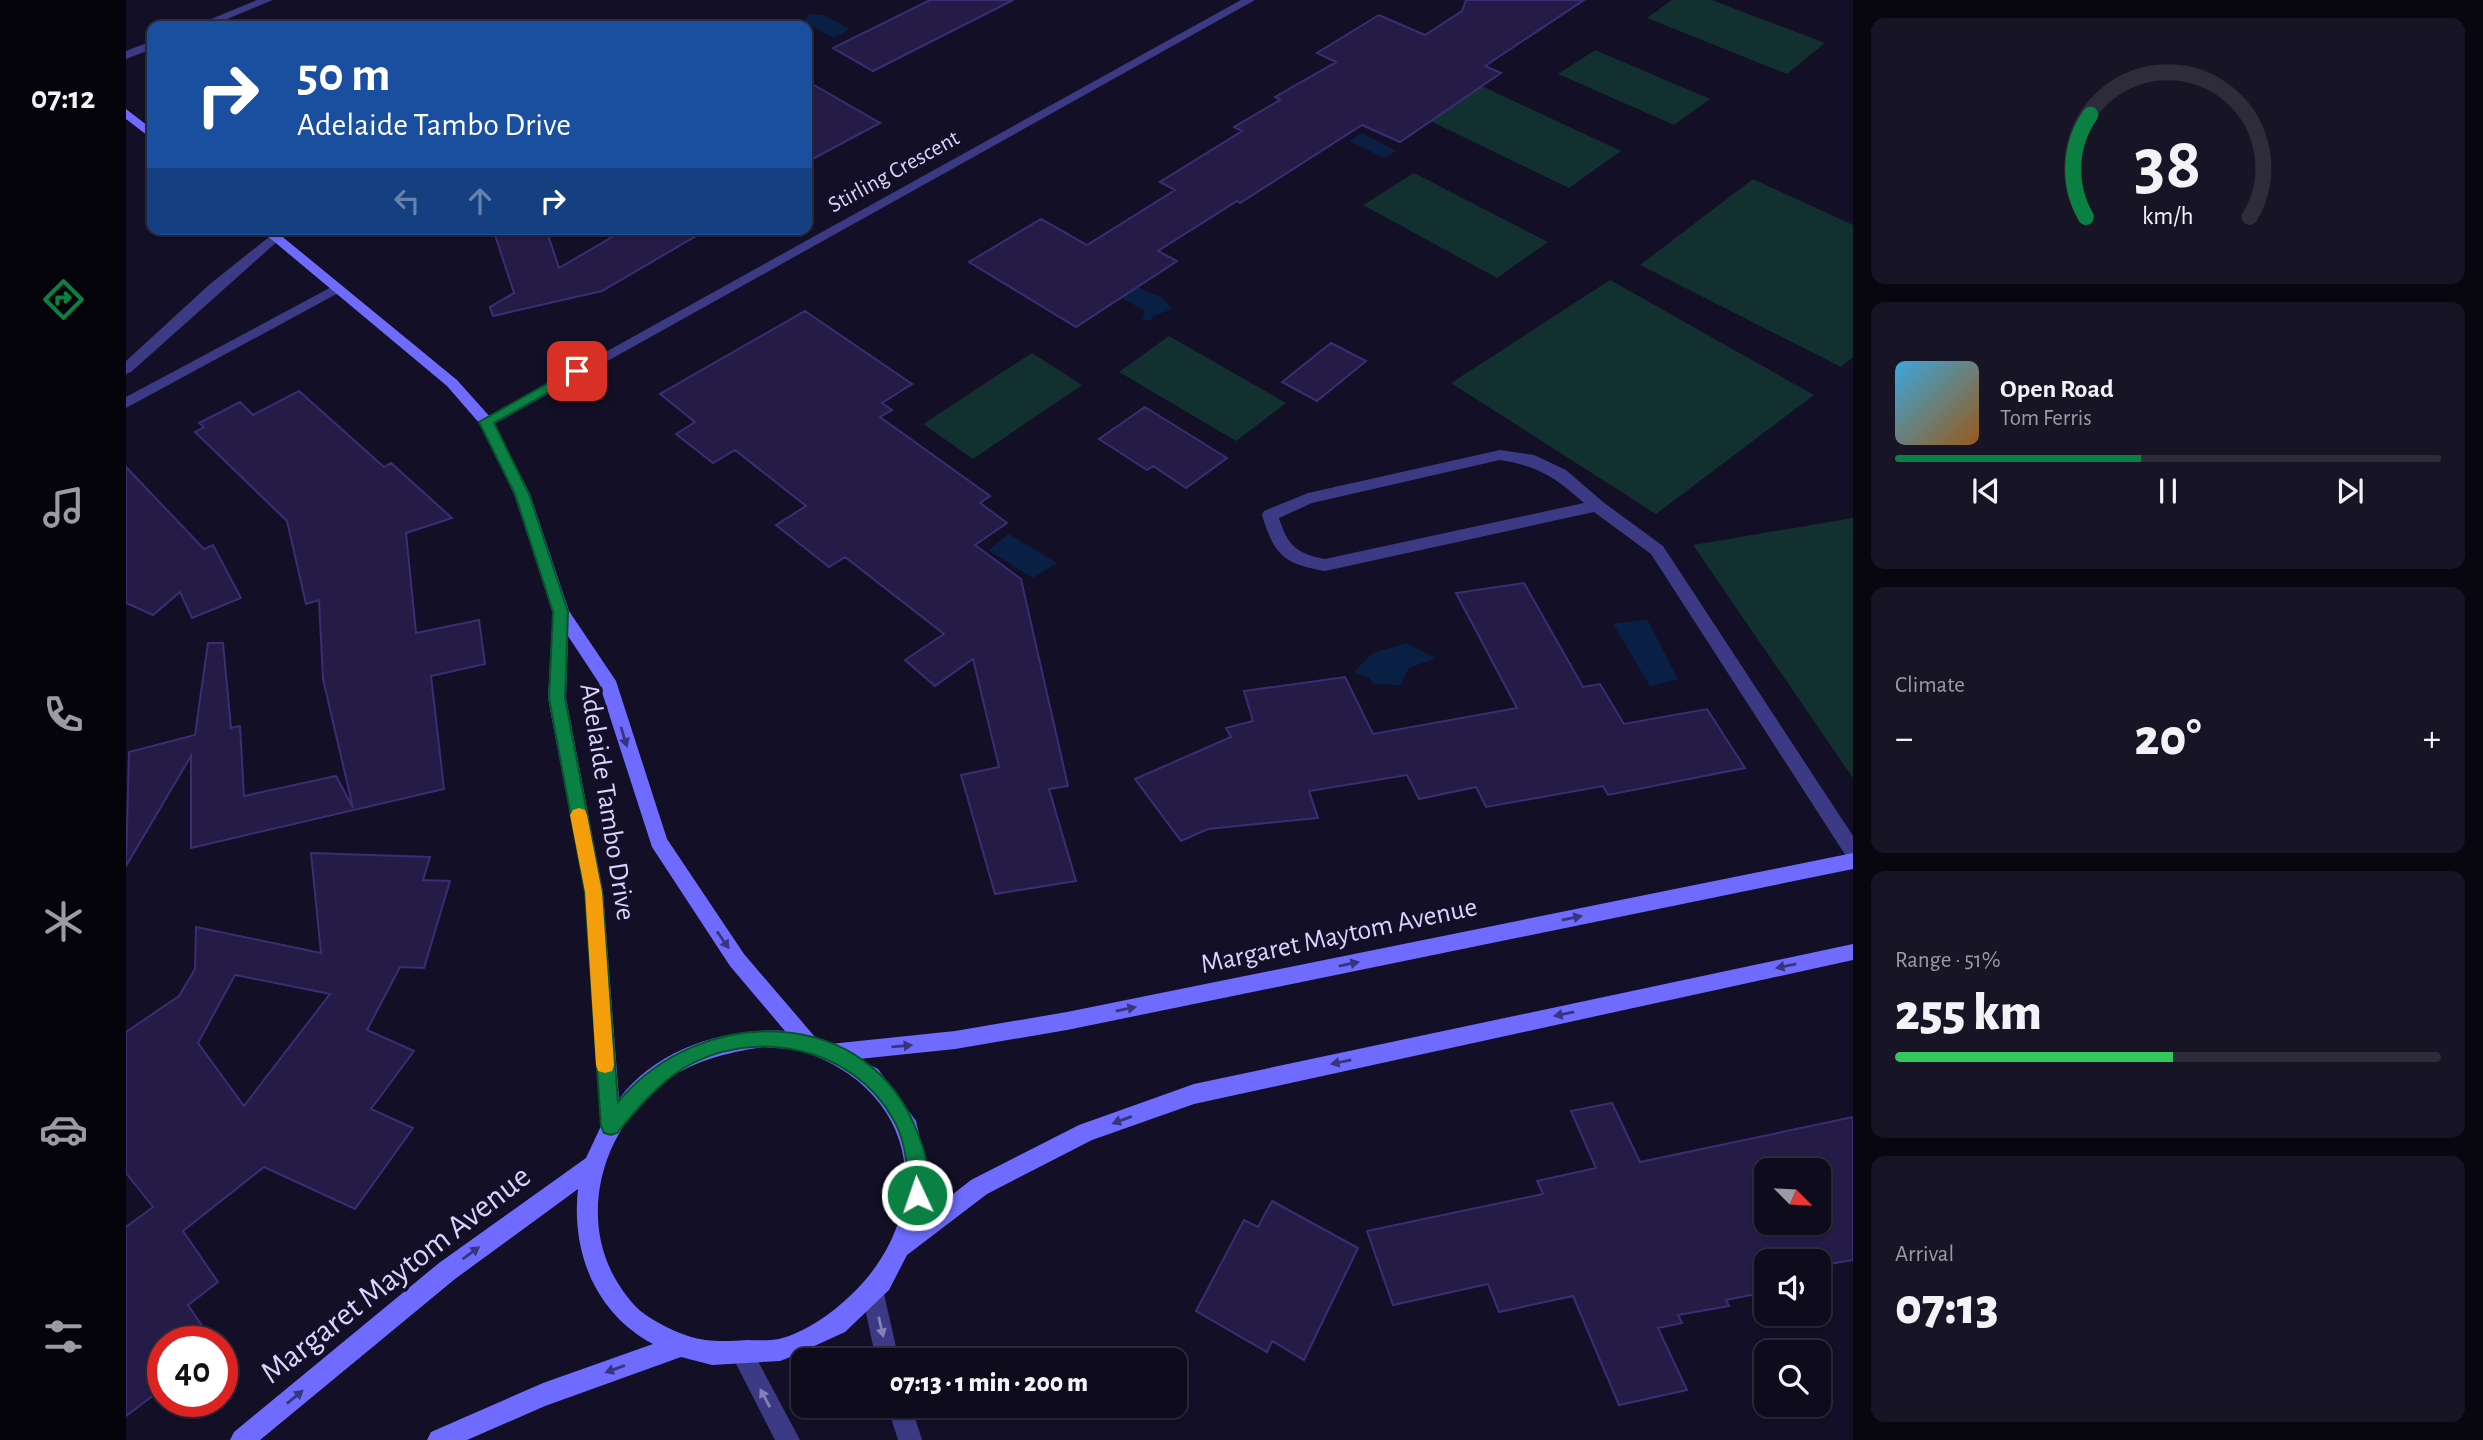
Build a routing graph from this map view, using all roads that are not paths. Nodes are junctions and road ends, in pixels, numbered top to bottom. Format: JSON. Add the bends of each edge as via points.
{"nodes":[{"id":1,"x":267,"y":0,"type":"edge"},
{"id":2,"x":1249,"y":0,"type":"edge"},
{"id":3,"x":213,"y":21,"type":"edge"},
{"id":4,"x":147,"y":47,"type":"edge"},
{"id":5,"x":126,"y":55,"type":"edge"},
{"id":6,"x":126,"y":113,"type":"edge"},
{"id":7,"x":147,"y":131,"type":"edge"},
{"id":8,"x":268,"y":235,"type":"edge"},
{"id":9,"x":272,"y":235,"type":"edge"},
{"id":10,"x":337,"y":288,"type":"junction"},
{"id":11,"x":126,"y":369,"type":"edge"},
{"id":12,"x":126,"y":403,"type":"edge"},
{"id":13,"x":486,"y":422,"type":"junction"},
{"id":14,"x":1597,"y":506,"type":"junction"},
{"id":15,"x":561,"y":612,"type":"junction"},
{"id":16,"x":1853,"y":851,"type":"edge"},
{"id":17,"x":1853,"y":861,"type":"edge"},
{"id":18,"x":1853,"y":952,"type":"edge"},
{"id":19,"x":807,"y":1042,"type":"junction"},
{"id":20,"x":834,"y":1052,"type":"junction"},
{"id":21,"x":611,"y":1126,"type":"junction"},
{"id":22,"x":593,"y":1165,"type":"junction"},
{"id":23,"x":905,"y":1245,"type":"junction"},
{"id":24,"x":873,"y":1294,"type":"junction"},
{"id":25,"x":679,"y":1346,"type":"junction"},
{"id":26,"x":885,"y":1348,"type":"edge"},
{"id":27,"x":743,"y":1356,"type":"junction"},
{"id":28,"x":903,"y":1418,"type":"edge"},
{"id":29,"x":242,"y":1440,"type":"edge"},
{"id":30,"x":439,"y":1440,"type":"edge"},
{"id":31,"x":788,"y":1440,"type":"edge"},
{"id":32,"x":910,"y":1440,"type":"edge"}],
"edges":[{"from":1,"to":3,"type":"street"},
{"from":2,"to":13,"type":"street","name":"Stirling Crescent"},
{"from":4,"to":5,"type":"street"},
{"from":6,"to":7,"type":"street"},
{"from":8,"to":11,"type":"street"},
{"from":9,"to":10,"type":"street","name":"Adelaide Tambo Drive"},
{"from":10,"to":12,"type":"street"},
{"from":10,"to":13,"type":"street","name":"Adelaide Tambo Drive","via":[[452,383]]},
{"from":13,"to":15,"type":"street","name":"Adelaide Tambo Drive","via":[[522,494]]},
{"from":14,"to":14,"type":"street","via":[[1561,474],[1529,459],[1500,456],[1308,498],[1270,515],[1278,543],[1298,561],[1325,565]]},
{"from":14,"to":16,"type":"street","via":[[1657,550]]},
{"from":15,"to":19,"type":"street","name":"Adelaide Tambo Drive","one_way":true,"via":[[607,681],[659,842],[737,960]]},
{"from":15,"to":21,"type":"street","name":"Adelaide Tambo Drive","via":[[557,698],[594,892]]},
{"from":20,"to":17,"type":"street","name":"Margaret Maytom Avenue","one_way":true,"via":[[955,1041],[1068,1021]]},
{"from":18,"to":23,"type":"street","one_way":true,"via":[[1195,1094],[1086,1132],[979,1187]]},
{"from":19,"to":20,"type":"street"},
{"from":19,"to":21,"type":"street","via":[[763,1038],[730,1043],[677,1062],[640,1091]]},
{"from":20,"to":23,"type":"street","via":[[885,1090],[902,1116],[918,1178],[916,1212]]},
{"from":21,"to":22,"type":"street"},
{"from":22,"to":25,"type":"street","via":[[585,1208],[591,1252],[609,1291],[639,1324]]},
{"from":29,"to":22,"type":"street","name":"Margaret Maytom Avenue","one_way":true,"via":[[447,1271]]},
{"from":23,"to":24,"type":"street"},
{"from":24,"to":26,"type":"street","one_way":true},
{"from":24,"to":27,"type":"street","via":[[846,1319],[815,1338],[780,1351]]},
{"from":25,"to":27,"type":"street"},
{"from":25,"to":30,"type":"street","one_way":true,"via":[[543,1395]]},
{"from":31,"to":27,"type":"street","one_way":true},
{"from":28,"to":32,"type":"street"}]}
